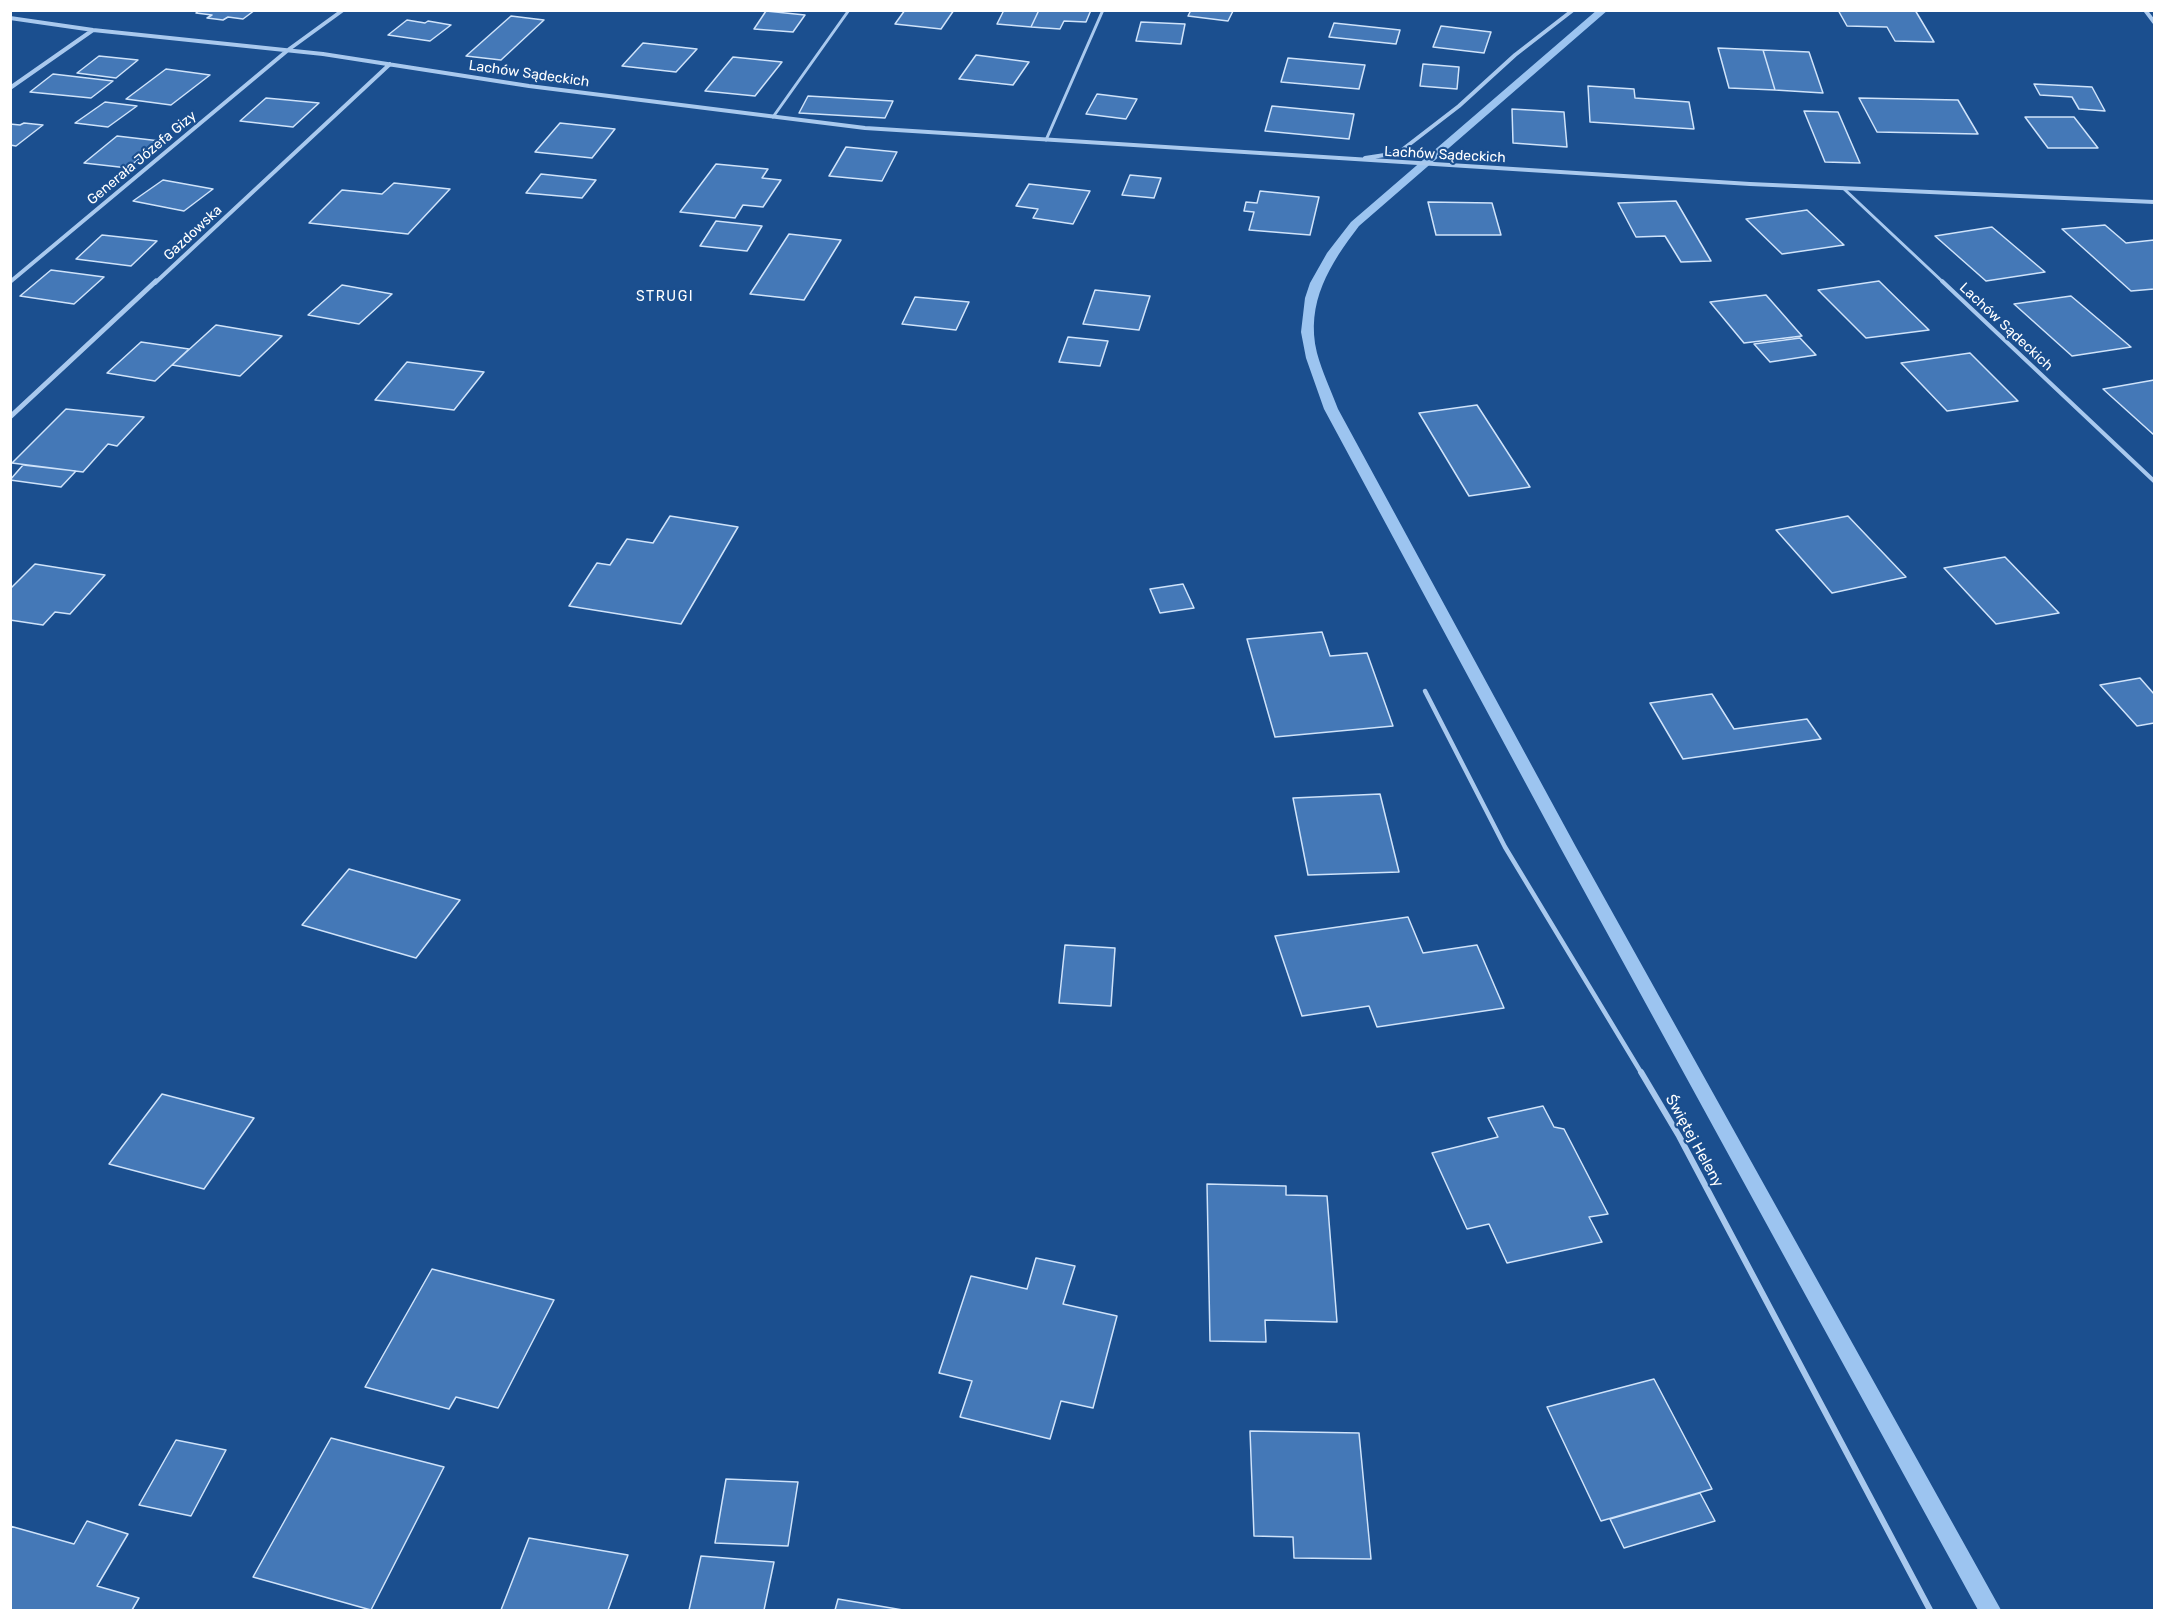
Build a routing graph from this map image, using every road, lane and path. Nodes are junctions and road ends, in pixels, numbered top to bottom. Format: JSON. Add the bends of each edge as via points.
{"nodes":[{"id":1,"x":344,"y":10,"type":"edge"},
{"id":2,"x":849,"y":10,"type":"edge"},
{"id":3,"x":1103,"y":10,"type":"edge"},
{"id":4,"x":1573,"y":10,"type":"edge"},
{"id":5,"x":2145,"y":10,"type":"edge"},
{"id":6,"x":10,"y":18,"type":"edge"},
{"id":7,"x":2154,"y":22,"type":"edge"},
{"id":8,"x":93,"y":30,"type":"junction"},
{"id":9,"x":288,"y":50,"type":"junction"},
{"id":10,"x":390,"y":64,"type":"junction"},
{"id":11,"x":10,"y":88,"type":"edge"},
{"id":12,"x":773,"y":117,"type":"junction"},
{"id":13,"x":1046,"y":140,"type":"junction"},
{"id":14,"x":1350,"y":160,"type":"junction"},
{"id":15,"x":1843,"y":188,"type":"junction"},
{"id":16,"x":2154,"y":202,"type":"edge"},
{"id":17,"x":10,"y":282,"type":"edge"},
{"id":18,"x":10,"y":417,"type":"edge"},
{"id":19,"x":2154,"y":481,"type":"edge"},
{"id":20,"x":1425,"y":691,"type":"dead end"},
{"id":21,"x":1930,"y":1611,"type":"edge"}],
"edges":[{"from":1,"to":9,"type":"street","name":"Generała Józefa Gizy"},
{"from":2,"to":12,"type":"lane"},
{"from":3,"to":13,"type":"lane"},
{"from":4,"to":14,"type":"street","via":[[1398,153]]},
{"from":5,"to":7,"type":"street"},
{"from":6,"to":8,"type":"street","name":"Lachów Sądeckich"},
{"from":8,"to":9,"type":"street","name":"Lachów Sądeckich"},
{"from":8,"to":11,"type":"street"},
{"from":9,"to":10,"type":"street","name":"Lachów Sądeckich"},
{"from":9,"to":17,"type":"street","name":"Generała Józefa Gizy"},
{"from":10,"to":12,"type":"street","name":"Lachów Sądeckich"},
{"from":10,"to":18,"type":"street","name":"Gazdowska"},
{"from":12,"to":13,"type":"street","name":"Lachów Sądeckich","via":[[865,128]]},
{"from":13,"to":14,"type":"street","name":"Lachów Sądeckich"},
{"from":14,"to":15,"type":"street","name":"Lachów Sądeckich"},
{"from":15,"to":16,"type":"street","name":"Lachów Sądeckich"},
{"from":15,"to":19,"type":"lane","name":"Lachów Sądeckich"},
{"from":20,"to":21,"type":"lane","name":"Świętej Heleny","via":[[1505,847],[1679,1136]]}]}
